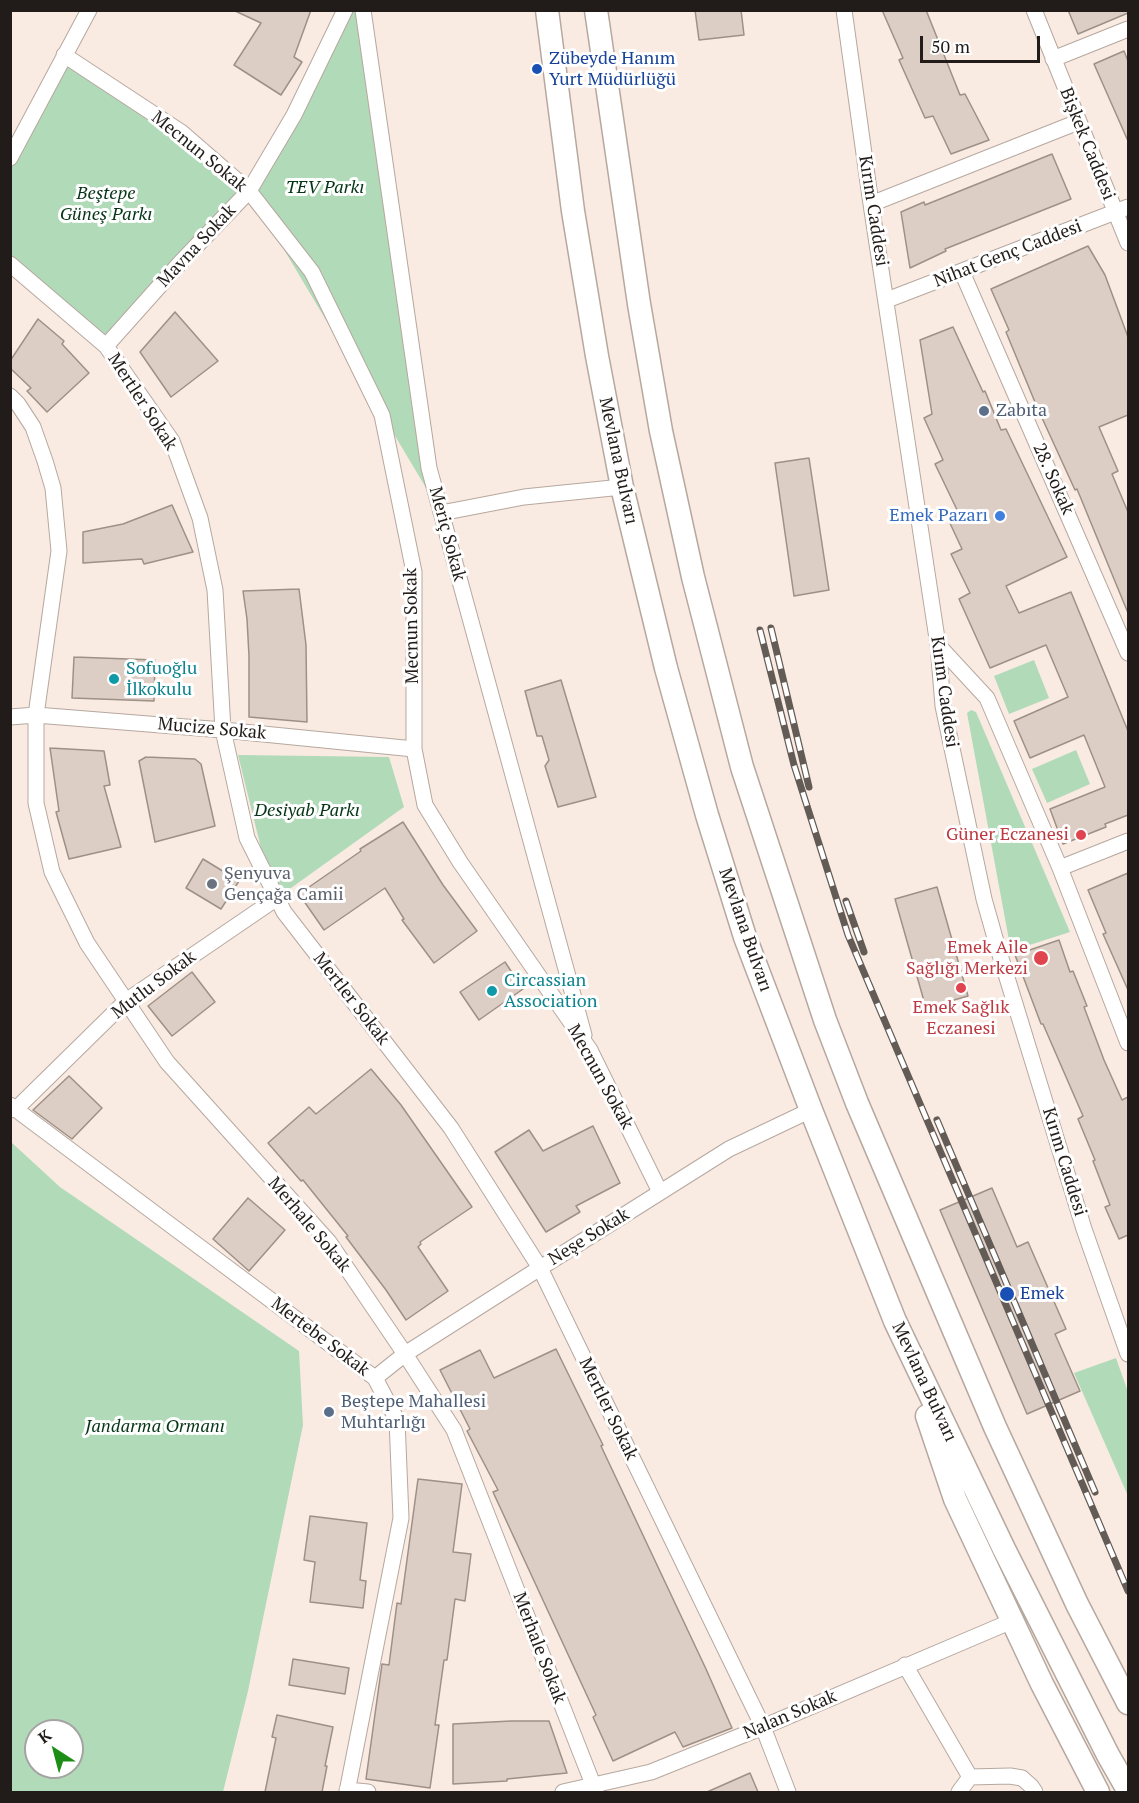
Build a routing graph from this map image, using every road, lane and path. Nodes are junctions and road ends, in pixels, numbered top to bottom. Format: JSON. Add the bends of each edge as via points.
{"nodes":[{"id":1,"x":89,"y":10,"type":"edge"},
{"id":2,"x":345,"y":10,"type":"edge"},
{"id":3,"x":363,"y":10,"type":"edge"},
{"id":4,"x":548,"y":10,"type":"edge"},
{"id":5,"x":596,"y":10,"type":"edge"},
{"id":6,"x":844,"y":10,"type":"edge"},
{"id":7,"x":1034,"y":10,"type":"edge"},
{"id":8,"x":1128,"y":28,"type":"edge"},
{"id":9,"x":64,"y":55,"type":"junction"},
{"id":10,"x":1053,"y":59,"type":"junction"},
{"id":11,"x":1078,"y":122,"type":"junction"},
{"id":12,"x":10,"y":158,"type":"edge"},
{"id":13,"x":249,"y":191,"type":"junction"},
{"id":14,"x":871,"y":204,"type":"junction"},
{"id":15,"x":1122,"y":210,"type":"edge"},
{"id":16,"x":1128,"y":243,"type":"edge"},
{"id":17,"x":10,"y":264,"type":"edge"},
{"id":18,"x":962,"y":272,"type":"junction"},
{"id":19,"x":886,"y":300,"type":"junction"},
{"id":20,"x":106,"y":346,"type":"junction"},
{"id":21,"x":10,"y":396,"type":"edge"},
{"id":22,"x":622,"y":487,"type":"junction"},
{"id":23,"x":441,"y":513,"type":"junction"},
{"id":24,"x":938,"y":645,"type":"junction"},
{"id":25,"x":1128,"y":653,"type":"edge"},
{"id":26,"x":36,"y":715,"type":"junction"},
{"id":27,"x":10,"y":717,"type":"edge"},
{"id":28,"x":223,"y":730,"type":"junction"},
{"id":29,"x":414,"y":748,"type":"junction"},
{"id":30,"x":1128,"y":841,"type":"edge"},
{"id":31,"x":1060,"y":868,"type":"junction"},
{"id":32,"x":277,"y":898,"type":"junction"},
{"id":33,"x":126,"y":1001,"type":"junction"},
{"id":34,"x":1128,"y":1043,"type":"edge"},
{"id":35,"x":587,"y":1046,"type":"junction"},
{"id":36,"x":13,"y":1107,"type":"edge"},
{"id":37,"x":811,"y":1110,"type":"junction"},
{"id":38,"x":660,"y":1192,"type":"junction"},
{"id":39,"x":540,"y":1268,"type":"junction"},
{"id":40,"x":895,"y":1321,"type":"junction"},
{"id":41,"x":405,"y":1354,"type":"junction"},
{"id":42,"x":1128,"y":1354,"type":"edge"},
{"id":43,"x":375,"y":1378,"type":"junction"},
{"id":44,"x":1012,"y":1621,"type":"junction"},
{"id":45,"x":905,"y":1665,"type":"junction"},
{"id":46,"x":1128,"y":1703,"type":"edge"},
{"id":47,"x":763,"y":1727,"type":"junction"},
{"id":48,"x":970,"y":1777,"type":"junction"},
{"id":49,"x":595,"y":1789,"type":"edge"},
{"id":50,"x":1128,"y":1790,"type":"edge"},
{"id":51,"x":347,"y":1791,"type":"edge"},
{"id":52,"x":368,"y":1792,"type":"edge"},
{"id":53,"x":563,"y":1792,"type":"edge"},
{"id":54,"x":788,"y":1792,"type":"edge"},
{"id":55,"x":959,"y":1792,"type":"edge"},
{"id":56,"x":1035,"y":1792,"type":"edge"},
{"id":57,"x":1098,"y":1792,"type":"edge"}],
"edges":[{"from":1,"to":9,"type":"street"},
{"from":2,"to":13,"type":"street","name":"Mavna Sokak","via":[[294,115]]},
{"from":3,"to":23,"type":"street","name":"Meriç Sokak","via":[[429,468]]},
{"from":4,"to":22,"type":"highway","name":"Mevlana Bulvarı","via":[[573,211]]},
{"from":5,"to":46,"type":"highway","via":[[661,431],[742,767],[825,1020],[857,1103],[995,1427]]},
{"from":6,"to":14,"type":"street","name":"Kırım Caddesi"},
{"from":7,"to":10,"type":"street","name":"Bişkek Caddesi"},
{"from":8,"to":10,"type":"street"},
{"from":9,"to":12,"type":"street"},
{"from":9,"to":13,"type":"street","name":"Mecnun Sokak","via":[[181,132]]},
{"from":10,"to":11,"type":"street","name":"Bişkek Caddesi"},
{"from":11,"to":14,"type":"street"},
{"from":11,"to":15,"type":"street","name":"Bişkek Caddesi"},
{"from":13,"to":20,"type":"street","name":"Mavna Sokak"},
{"from":13,"to":29,"type":"street","name":"Mecnun Sokak","via":[[312,272],[382,415],[414,572]]},
{"from":14,"to":19,"type":"street","name":"Kırım Caddesi"},
{"from":15,"to":16,"type":"street","name":"Bişkek Caddesi"},
{"from":15,"to":18,"type":"street","name":"Nihat Genç Caddesi"},
{"from":17,"to":20,"type":"street","name":"Mertler Sokak"},
{"from":18,"to":19,"type":"street","name":"Nihat Genç Caddesi"},
{"from":18,"to":25,"type":"street","name":"28. Sokak"},
{"from":19,"to":24,"type":"street","name":"Kırım Caddesi"},
{"from":20,"to":28,"type":"street","name":"Mertler Sokak","via":[[172,441],[200,518],[215,590]]},
{"from":21,"to":26,"type":"street","name":"Merhale Sokak","via":[[33,427],[45,461],[53,488],[59,551]]},
{"from":22,"to":23,"type":"street","via":[[524,497]]},
{"from":22,"to":37,"type":"highway","name":"Mevlana Bulvarı","via":[[707,815],[745,937]]},
{"from":23,"to":35,"type":"street","name":"Meriç Sokak"},
{"from":24,"to":31,"type":"street","via":[[987,698]]},
{"from":24,"to":42,"type":"street","name":"Kırım Caddesi","via":[[943,706],[984,899],[1084,1229]]},
{"from":26,"to":27,"type":"street","name":"Mucize Sokak"},
{"from":26,"to":28,"type":"street","name":"Mucize Sokak"},
{"from":26,"to":33,"type":"street","name":"Merhale Sokak","via":[[36,803],[52,872],[87,943]]},
{"from":28,"to":29,"type":"street","name":"Mucize Sokak"},
{"from":28,"to":32,"type":"street","name":"Mertler Sokak","via":[[247,838]]},
{"from":29,"to":35,"type":"street","name":"Mecnun Sokak","via":[[425,805]]},
{"from":30,"to":31,"type":"street"},
{"from":31,"to":34,"type":"street"},
{"from":32,"to":33,"type":"street","name":"Mutlu Sokak"},
{"from":32,"to":39,"type":"street","name":"Mertler Sokak","via":[[451,1128]]},
{"from":33,"to":36,"type":"street","name":"Mutlu Sokak"},
{"from":33,"to":41,"type":"street","name":"Merhale Sokak","via":[[167,1062],[328,1242]]},
{"from":35,"to":38,"type":"street","name":"Mecnun Sokak"},
{"from":36,"to":43,"type":"street","name":"Mertebe Sokak"},
{"from":37,"to":38,"type":"street","name":"Neşe Sokak","via":[[729,1149]]},
{"from":37,"to":40,"type":"highway","name":"Mevlana Bulvarı"},
{"from":38,"to":39,"type":"street","name":"Neşe Sokak"},
{"from":39,"to":41,"type":"street","name":"Neşe Sokak"},
{"from":39,"to":47,"type":"street","name":"Mertler Sokak"},
{"from":40,"to":44,"type":"highway","via":[[955,1499]]},
{"from":40,"to":50,"type":"highway","name":"Mevlana Bulvarı","via":[[1004,1549]]},
{"from":41,"to":43,"type":"street","name":"Neşe Sokak"},
{"from":41,"to":49,"type":"street","name":"Merhale Sokak","via":[[454,1430]]},
{"from":43,"to":51,"type":"street","name":"Mertebe Sokak","via":[[398,1420],[401,1518]]},
{"from":44,"to":45,"type":"street","name":"Nalan Sokak"},
{"from":44,"to":57,"type":"highway"},
{"from":45,"to":47,"type":"street","name":"Nalan Sokak"},
{"from":45,"to":48,"type":"street"},
{"from":47,"to":49,"type":"street","name":"Nalan Sokak","via":[[651,1772]]},
{"from":47,"to":54,"type":"street","name":"Mertler Sokak"},
{"from":48,"to":55,"type":"street"},
{"from":48,"to":56,"type":"street","via":[[1022,1778]]},
{"from":49,"to":53,"type":"street","name":"Nalan Sokak"},
{"from":51,"to":52,"type":"street"}]}
